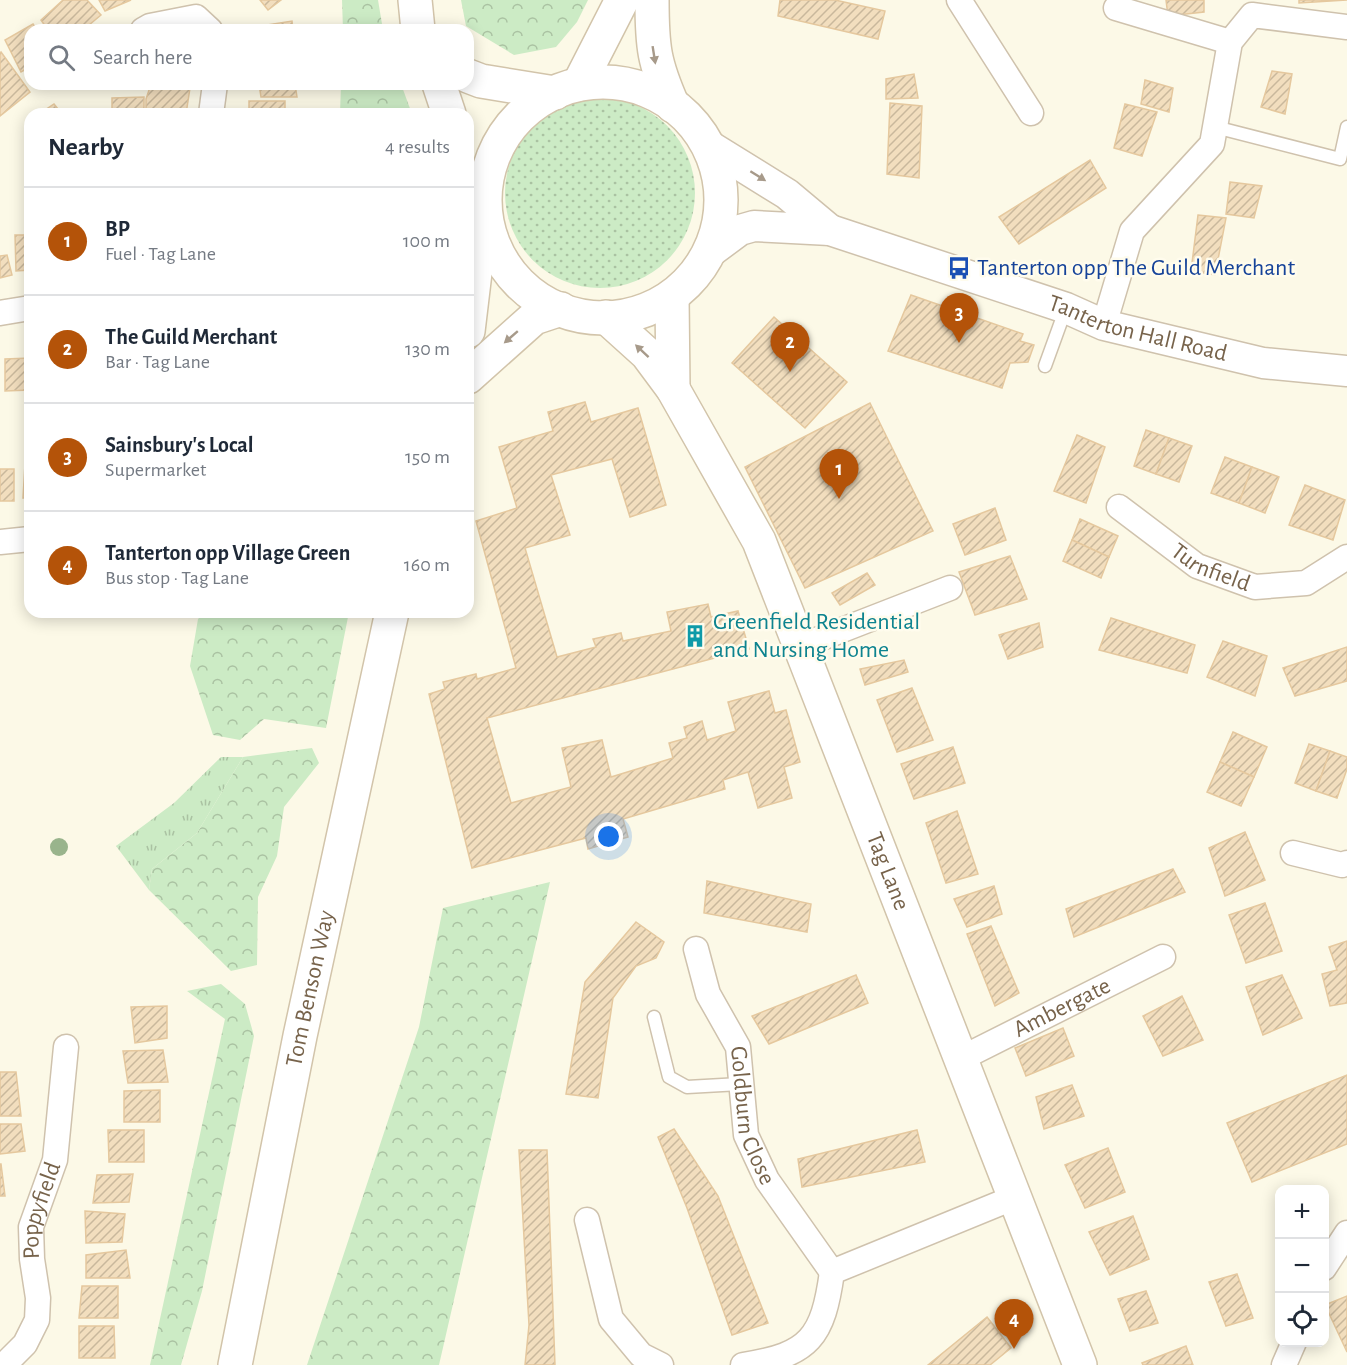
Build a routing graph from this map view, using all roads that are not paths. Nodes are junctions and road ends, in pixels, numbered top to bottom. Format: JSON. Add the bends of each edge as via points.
{"nodes":[{"id":1,"x":415,"y":0,"type":"edge"},
{"id":2,"x":622,"y":0,"type":"edge"},
{"id":3,"x":652,"y":0,"type":"edge"},
{"id":4,"x":959,"y":0,"type":"edge"},
{"id":5,"x":1116,"y":8,"type":"dead end"},
{"id":6,"x":1253,"y":8,"type":"edge"},
{"id":7,"x":160,"y":24,"type":"edge"},
{"id":8,"x":204,"y":24,"type":"edge"},
{"id":9,"x":417,"y":24,"type":"edge"},
{"id":10,"x":1347,"y":27,"type":"edge"},
{"id":11,"x":1230,"y":42,"type":"junction"},
{"id":12,"x":474,"y":78,"type":"edge"},
{"id":13,"x":567,"y":88,"type":"junction"},
{"id":14,"x":214,"y":90,"type":"edge"},
{"id":15,"x":441,"y":90,"type":"edge"},
{"id":16,"x":673,"y":106,"type":"junction"},
{"id":17,"x":212,"y":108,"type":"edge"},
{"id":18,"x":447,"y":108,"type":"edge"},
{"id":19,"x":1031,"y":113,"type":"dead end"},
{"id":20,"x":1347,"y":127,"type":"edge"},
{"id":21,"x":1215,"y":128,"type":"junction"},
{"id":22,"x":708,"y":145,"type":"junction"},
{"id":23,"x":474,"y":167,"type":"edge"},
{"id":24,"x":485,"y":195,"type":"junction"},
{"id":25,"x":830,"y":230,"type":"junction"},
{"id":26,"x":709,"y":253,"type":"junction"},
{"id":27,"x":474,"y":265,"type":"edge"},
{"id":28,"x":672,"y":297,"type":"junction"},
{"id":29,"x":1066,"y":308,"type":"junction"},
{"id":30,"x":24,"y":309,"type":"edge"},
{"id":31,"x":561,"y":309,"type":"junction"},
{"id":32,"x":0,"y":313,"type":"edge"},
{"id":33,"x":606,"y":317,"type":"junction"},
{"id":34,"x":1104,"y":325,"type":"junction"},
{"id":35,"x":1045,"y":366,"type":"dead end"},
{"id":36,"x":474,"y":371,"type":"edge"},
{"id":37,"x":1347,"y":371,"type":"edge"},
{"id":38,"x":673,"y":388,"type":"junction"},
{"id":39,"x":1119,"y":507,"type":"dead end"},
{"id":40,"x":24,"y":540,"type":"edge"},
{"id":41,"x":0,"y":542,"type":"edge"},
{"id":42,"x":1347,"y":557,"type":"edge"},
{"id":43,"x":950,"y":588,"type":"dead end"},
{"id":44,"x":391,"y":618,"type":"edge"},
{"id":45,"x":801,"y":646,"type":"junction"},
{"id":46,"x":1293,"y":853,"type":"dead end"},
{"id":47,"x":1347,"y":863,"type":"edge"},
{"id":48,"x":696,"y":949,"type":"dead end"},
{"id":49,"x":1163,"y":957,"type":"dead end"},
{"id":50,"x":654,"y":1017,"type":"dead end"},
{"id":51,"x":66,"y":1047,"type":"dead end"},
{"id":52,"x":962,"y":1058,"type":"junction"},
{"id":53,"x":740,"y":1084,"type":"junction"},
{"id":54,"x":1013,"y":1198,"type":"junction"},
{"id":55,"x":587,"y":1220,"type":"dead end"},
{"id":56,"x":1347,"y":1233,"type":"edge"},
{"id":57,"x":1329,"y":1260,"type":"edge"},
{"id":58,"x":832,"y":1272,"type":"junction"},
{"id":59,"x":1292,"y":1347,"type":"edge"},
{"id":60,"x":4,"y":1365,"type":"edge"},
{"id":61,"x":235,"y":1365,"type":"edge"},
{"id":62,"x":662,"y":1365,"type":"edge"},
{"id":63,"x":744,"y":1365,"type":"edge"},
{"id":64,"x":1080,"y":1365,"type":"edge"},
{"id":65,"x":1284,"y":1365,"type":"edge"}],
"edges":[{"from":1,"to":9,"type":"main road"},
{"from":2,"to":13,"type":"main road"},
{"from":3,"to":16,"type":"main road","one_way":true,"via":[[657,70]]},
{"from":4,"to":19,"type":"street"},
{"from":5,"to":11,"type":"street"},
{"from":6,"to":10,"type":"street"},
{"from":6,"to":11,"type":"street"},
{"from":7,"to":8,"type":"street","via":[[196,17]]},
{"from":11,"to":21,"type":"street"},
{"from":12,"to":13,"type":"main road"},
{"from":13,"to":16,"type":"main road","via":[[620,83],[656,94]]},
{"from":13,"to":24,"type":"main road","via":[[541,99],[510,126],[490,162]]},
{"from":14,"to":17,"type":"street"},
{"from":15,"to":18,"type":"main road"},
{"from":16,"to":22,"type":"main road"},
{"from":20,"to":21,"type":"lane","via":[[1340,159]]},
{"from":21,"to":34,"type":"street","via":[[1212,144],[1132,231]]},
{"from":22,"to":25,"type":"street","name":"Tanterton Hall Road","one_way":true,"via":[[787,194]]},
{"from":22,"to":26,"type":"main road","via":[[720,181],[720,218]]},
{"from":23,"to":24,"type":"main road"},
{"from":24,"to":27,"type":"main road"},
{"from":24,"to":31,"type":"main road","via":[[492,243],[515,279],[545,304]]},
{"from":25,"to":26,"type":"street","name":"Tanterton Hall Road","via":[[754,226],[740,230]]},
{"from":25,"to":29,"type":"street","name":"Tanterton Hall Road"},
{"from":26,"to":28,"type":"main road","via":[[687,284]]},
{"from":28,"to":33,"type":"main road","via":[[622,317]]},
{"from":28,"to":38,"type":"main road","name":"Tag Lane"},
{"from":29,"to":34,"type":"street","name":"Tanterton Hall Road"},
{"from":29,"to":35,"type":"lane"},
{"from":30,"to":32,"type":"street"},
{"from":31,"to":33,"type":"main road","via":[[585,317]]},
{"from":31,"to":36,"type":"main road","one_way":true,"via":[[534,318]]},
{"from":38,"to":33,"type":"main road","name":"Tag Lane","one_way":true,"via":[[647,354]]},
{"from":34,"to":37,"type":"street","name":"Tanterton Hall Road","via":[[1263,363]]},
{"from":38,"to":45,"type":"main road","name":"Tag Lane","via":[[759,541]]},
{"from":39,"to":42,"type":"street","name":"Turnfield","via":[[1197,566],[1255,587],[1306,583]]},
{"from":40,"to":41,"type":"street"},
{"from":43,"to":45,"type":"street"},
{"from":44,"to":61,"type":"main road","name":"Tom Benson Way","via":[[300,1036]]},
{"from":45,"to":52,"type":"main road","name":"Tag Lane"},
{"from":46,"to":47,"type":"street"},
{"from":48,"to":53,"type":"street","name":"Goldburn Close","via":[[708,994],[738,1047]]},
{"from":49,"to":52,"type":"street","name":"Ambergate"},
{"from":50,"to":53,"type":"lane","via":[[669,1077],[687,1088]]},
{"from":51,"to":60,"type":"street","name":"Poppyfield","via":[[56,1160],[31,1227],[37,1320],[25,1344]]},
{"from":52,"to":54,"type":"main road","name":"Tag Lane"},
{"from":53,"to":58,"type":"street","name":"Goldburn Close","via":[[746,1135],[767,1180]]},
{"from":54,"to":58,"type":"street"},
{"from":54,"to":64,"type":"main road","name":"Tag Lane"},
{"from":55,"to":62,"type":"street","via":[[610,1319],[641,1355]]},
{"from":56,"to":57,"type":"street"},
{"from":58,"to":63,"type":"street","via":[[820,1326],[807,1344],[775,1359]]},
{"from":59,"to":65,"type":"street"}]}
